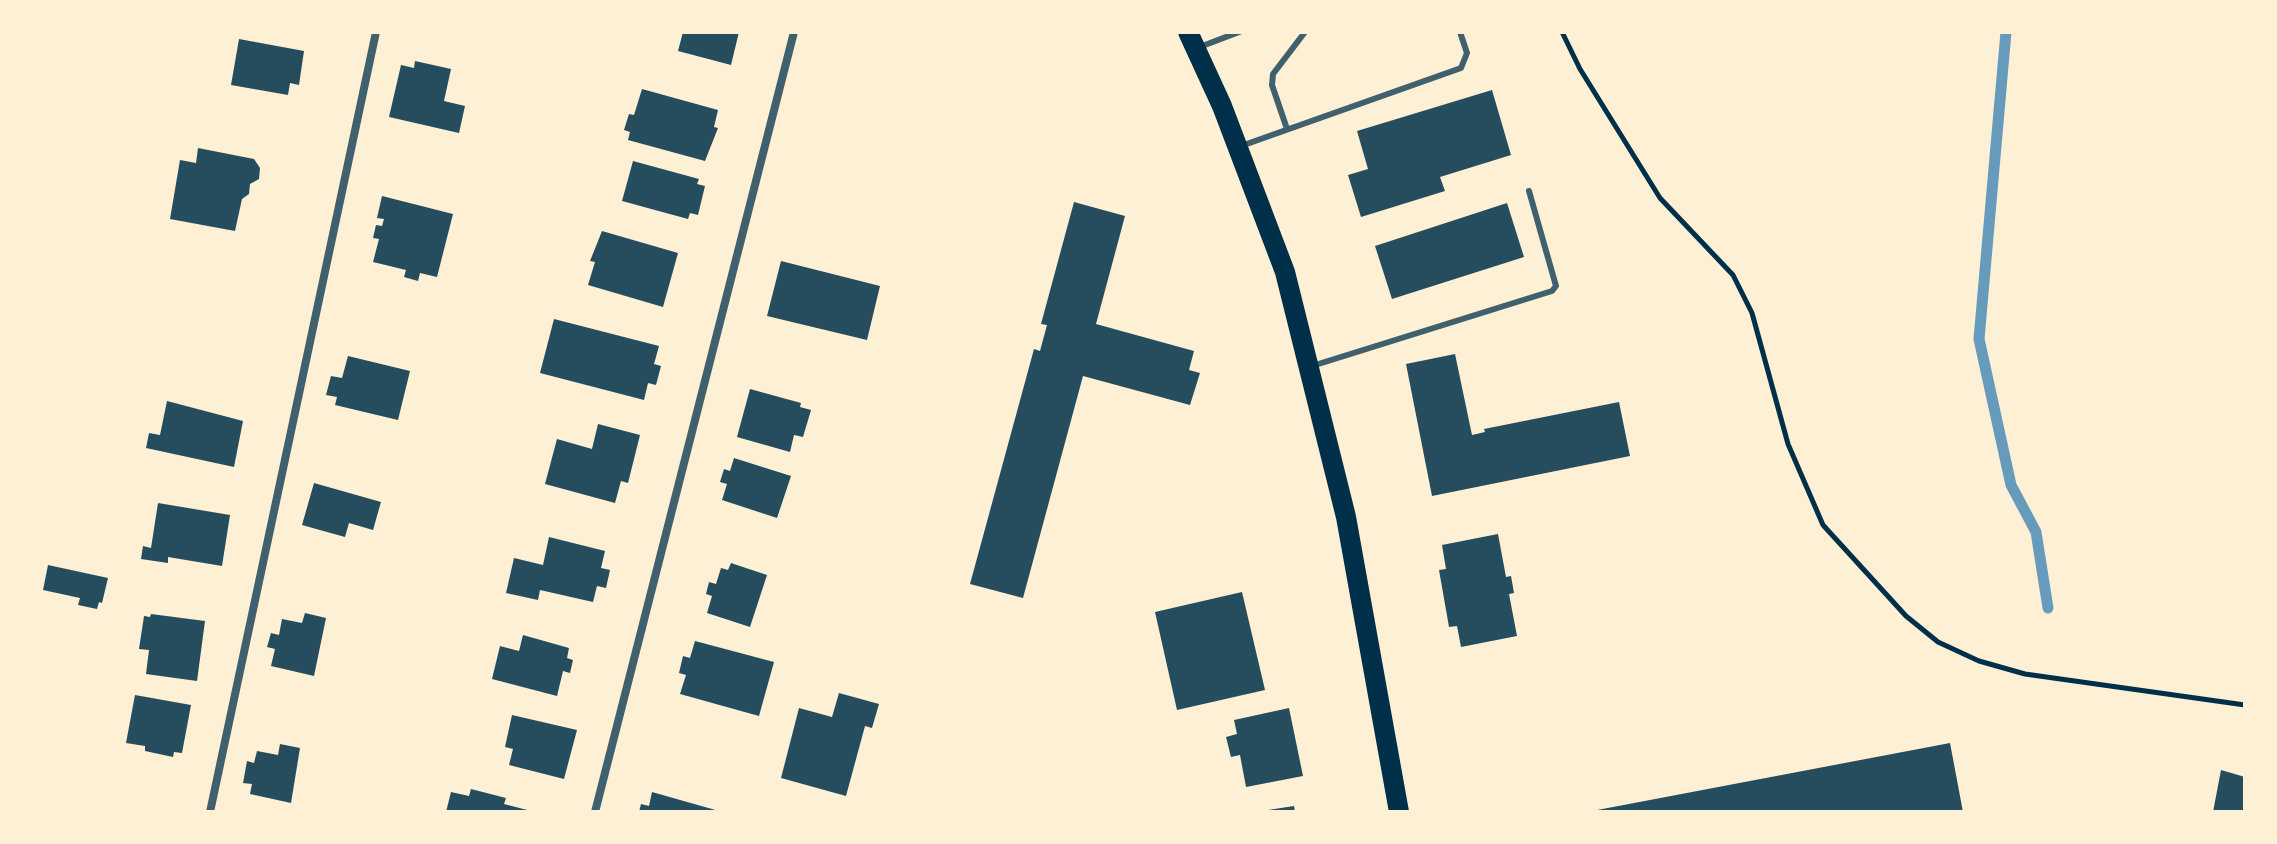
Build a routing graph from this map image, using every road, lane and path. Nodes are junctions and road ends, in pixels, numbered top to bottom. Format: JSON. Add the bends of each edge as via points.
{"nodes":[{"id":1,"x":376,"y":32,"type":"edge"},
{"id":2,"x":794,"y":32,"type":"edge"},
{"id":3,"x":1239,"y":32,"type":"edge"},
{"id":4,"x":1305,"y":32,"type":"edge"},
{"id":5,"x":1460,"y":32,"type":"edge"},
{"id":6,"x":1562,"y":32,"type":"edge"},
{"id":7,"x":1192,"y":40,"type":"edge"},
{"id":8,"x":1287,"y":129,"type":"junction"},
{"id":9,"x":1237,"y":147,"type":"junction"},
{"id":10,"x":1529,"y":191,"type":"dead end"},
{"id":11,"x":1309,"y":367,"type":"junction"},
{"id":12,"x":2245,"y":705,"type":"edge"},
{"id":13,"x":210,"y":812,"type":"edge"},
{"id":14,"x":595,"y":812,"type":"edge"},
{"id":15,"x":1399,"y":812,"type":"edge"}],
"edges":[{"from":1,"to":13,"type":"street"},
{"from":2,"to":14,"type":"street"},
{"from":3,"to":7,"type":"lane"},
{"from":4,"to":8,"type":"lane","via":[[1273,74]]},
{"from":5,"to":8,"type":"lane","via":[[1467,53],[1461,68]]},
{"from":6,"to":12,"type":"path","via":[[1660,198],[1733,275],[1752,313],[1788,444],[1823,525],[1906,616],[1938,642],[2025,674]]},
{"from":7,"to":9,"type":"main road"},
{"from":8,"to":9,"type":"lane"},
{"from":9,"to":11,"type":"main road","via":[[1285,272]]},
{"from":10,"to":11,"type":"lane","via":[[1556,286],[1552,291]]},
{"from":11,"to":15,"type":"main road","via":[[1346,517]]}]}
